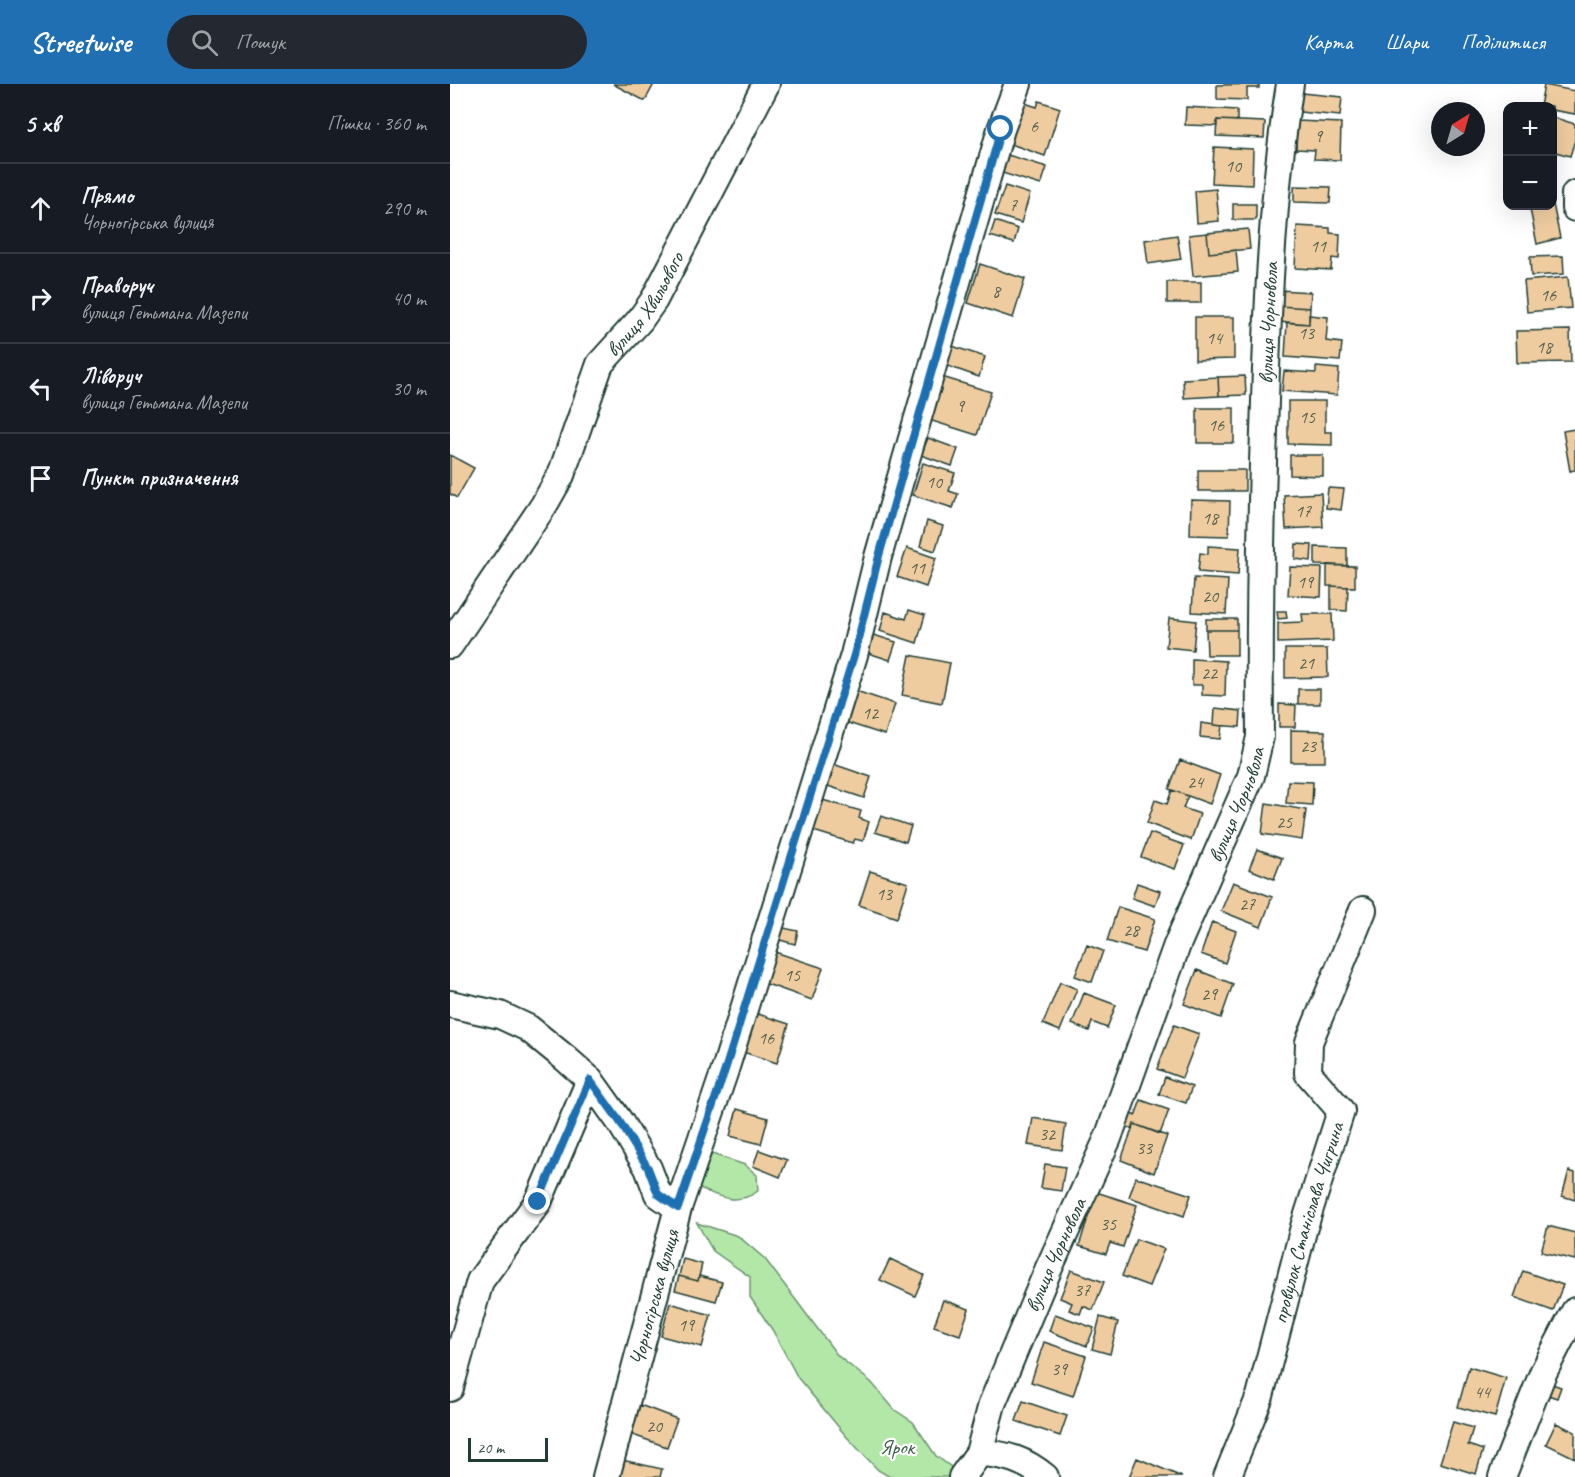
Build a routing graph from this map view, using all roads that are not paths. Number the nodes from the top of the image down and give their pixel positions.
1 (766, 84) edge
2 (1018, 84) edge
3 (1290, 84) edge
4 (1575, 194) edge
5 (1575, 208) edge
6 (450, 645) edge
7 (1363, 910) dead end
8 (450, 1004) edge
9 (590, 1080) junction
10 (678, 1208) junction
11 (1575, 1311) edge
12 (450, 1388) edge
13 (979, 1453) junction
14 (606, 1477) edge
15 (962, 1477) edge
16 (1045, 1477) edge
17 (1227, 1477) edge
18 (1502, 1477) edge

1 - 6 street, вулиця Хвильового
2 - 10 street, Чорногірська вулиця
3 - 13 street, вулиця Чорновола
4 - 5 street
7 - 17 street, провулок Станіслава Чигрина
8 - 9 street
9 - 10 street
9 - 12 street
10 - 14 street, Чорногірська вулиця
11 - 18 street
13 - 15 street, вулиця Чорновола
13 - 16 street

